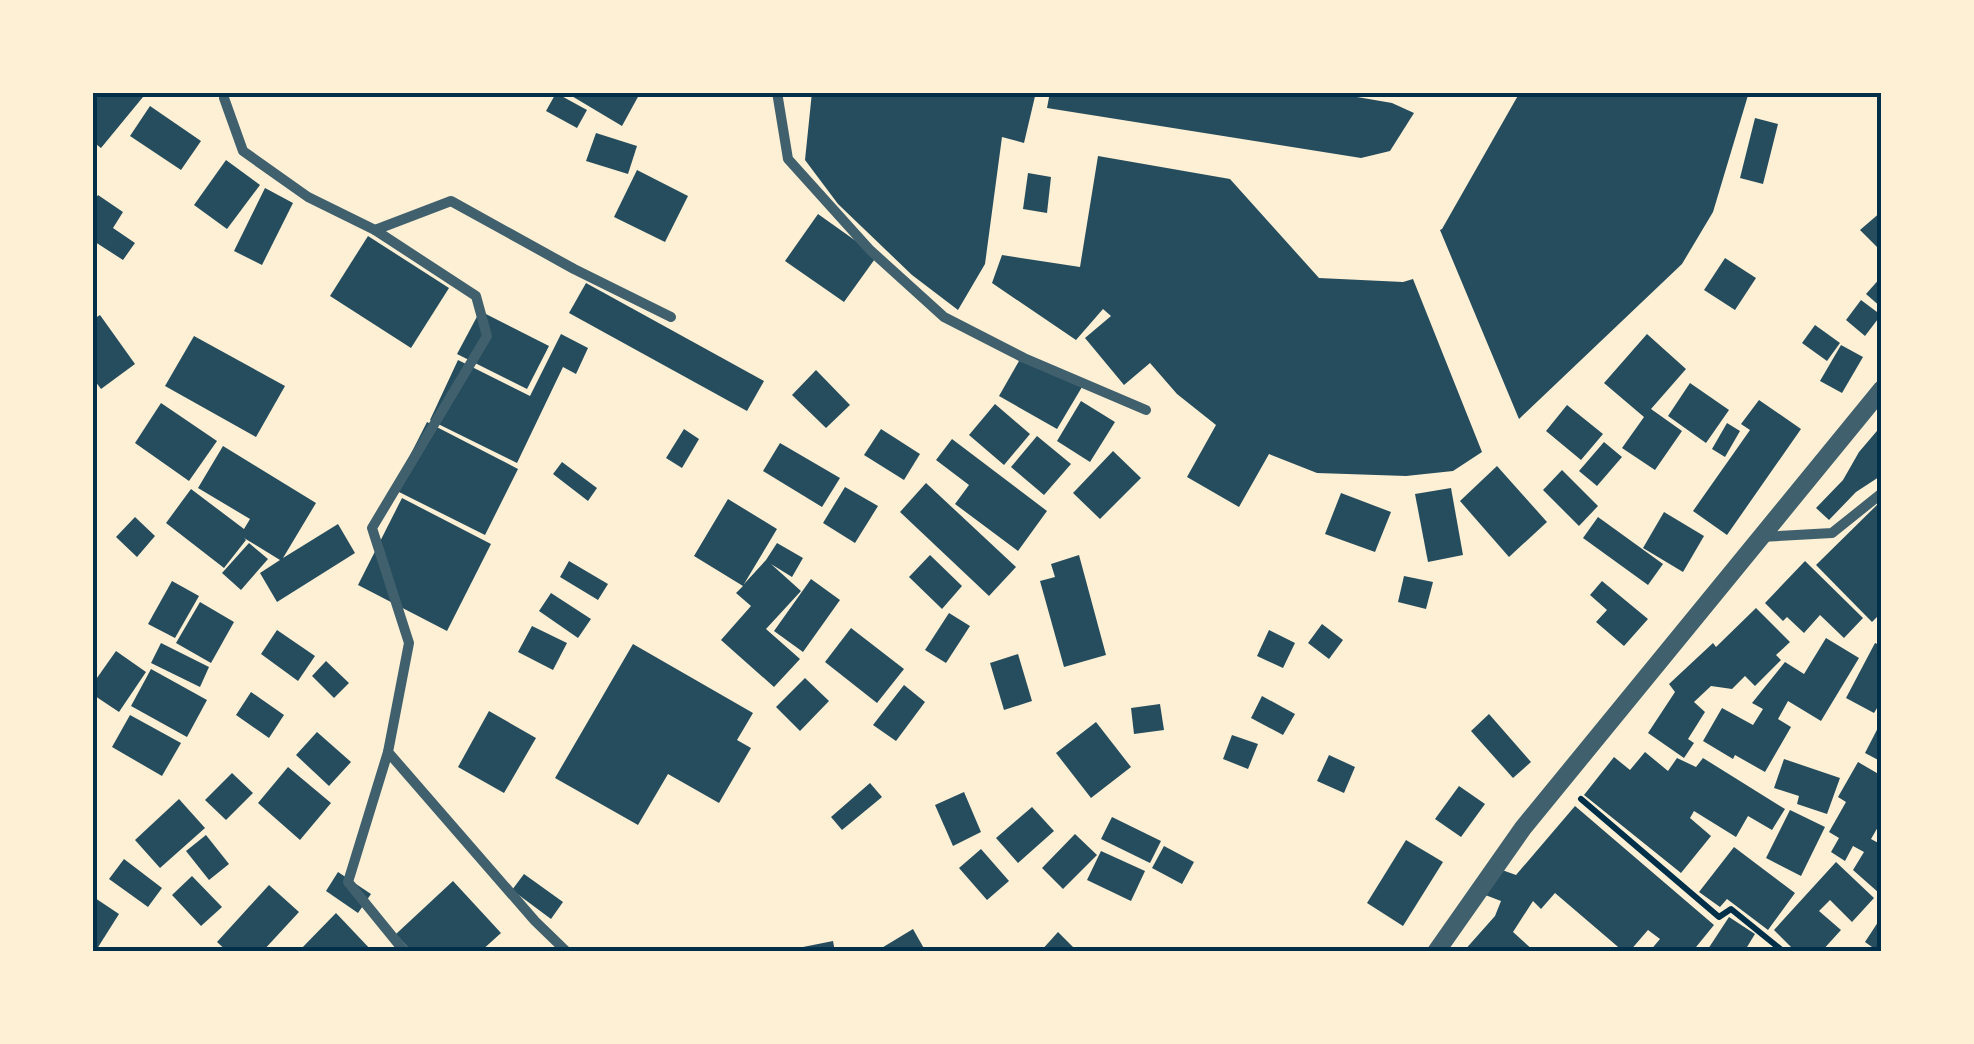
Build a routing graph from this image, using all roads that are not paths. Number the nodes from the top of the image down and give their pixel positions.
1 (225, 92) edge
2 (777, 92) edge
3 (375, 230) junction
4 (671, 317) dead end
5 (1882, 389) edge
6 (1146, 410) dead end
7 (1882, 494) edge
8 (1761, 537) junction
9 (388, 752) junction
10 (406, 952) edge
11 (568, 952) edge
12 (1436, 952) edge

1 - 3 street
2 - 6 street
3 - 4 street
3 - 9 street
5 - 8 street
7 - 8 street
8 - 12 street
9 - 10 street
9 - 11 street

